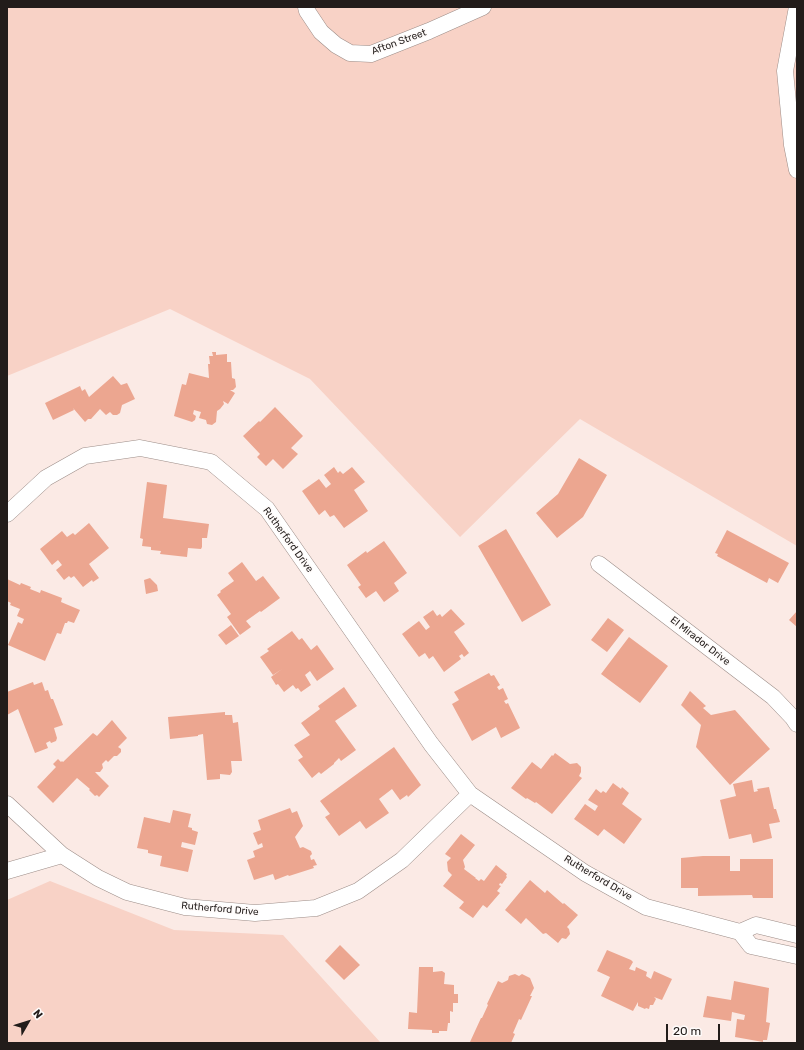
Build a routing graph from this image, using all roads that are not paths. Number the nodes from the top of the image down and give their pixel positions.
1 (306, 7) edge
2 (483, 7) edge
3 (797, 7) edge
4 (797, 170) edge
5 (7, 514) edge
6 (599, 564) dead end
7 (797, 724) edge
8 (470, 794) junction
9 (7, 804) edge
10 (62, 855) junction
11 (7, 871) edge
12 (740, 932) junction
13 (797, 935) edge
14 (797, 956) edge

1 - 2 street, Afton Street
3 - 4 street
5 - 8 street, Rutherford Drive
6 - 7 street, El Mirador Drive
8 - 10 street, Rutherford Drive
8 - 12 street, Rutherford Drive
9 - 10 street, Rutherford Drive
10 - 11 street
12 - 13 street
12 - 14 street

